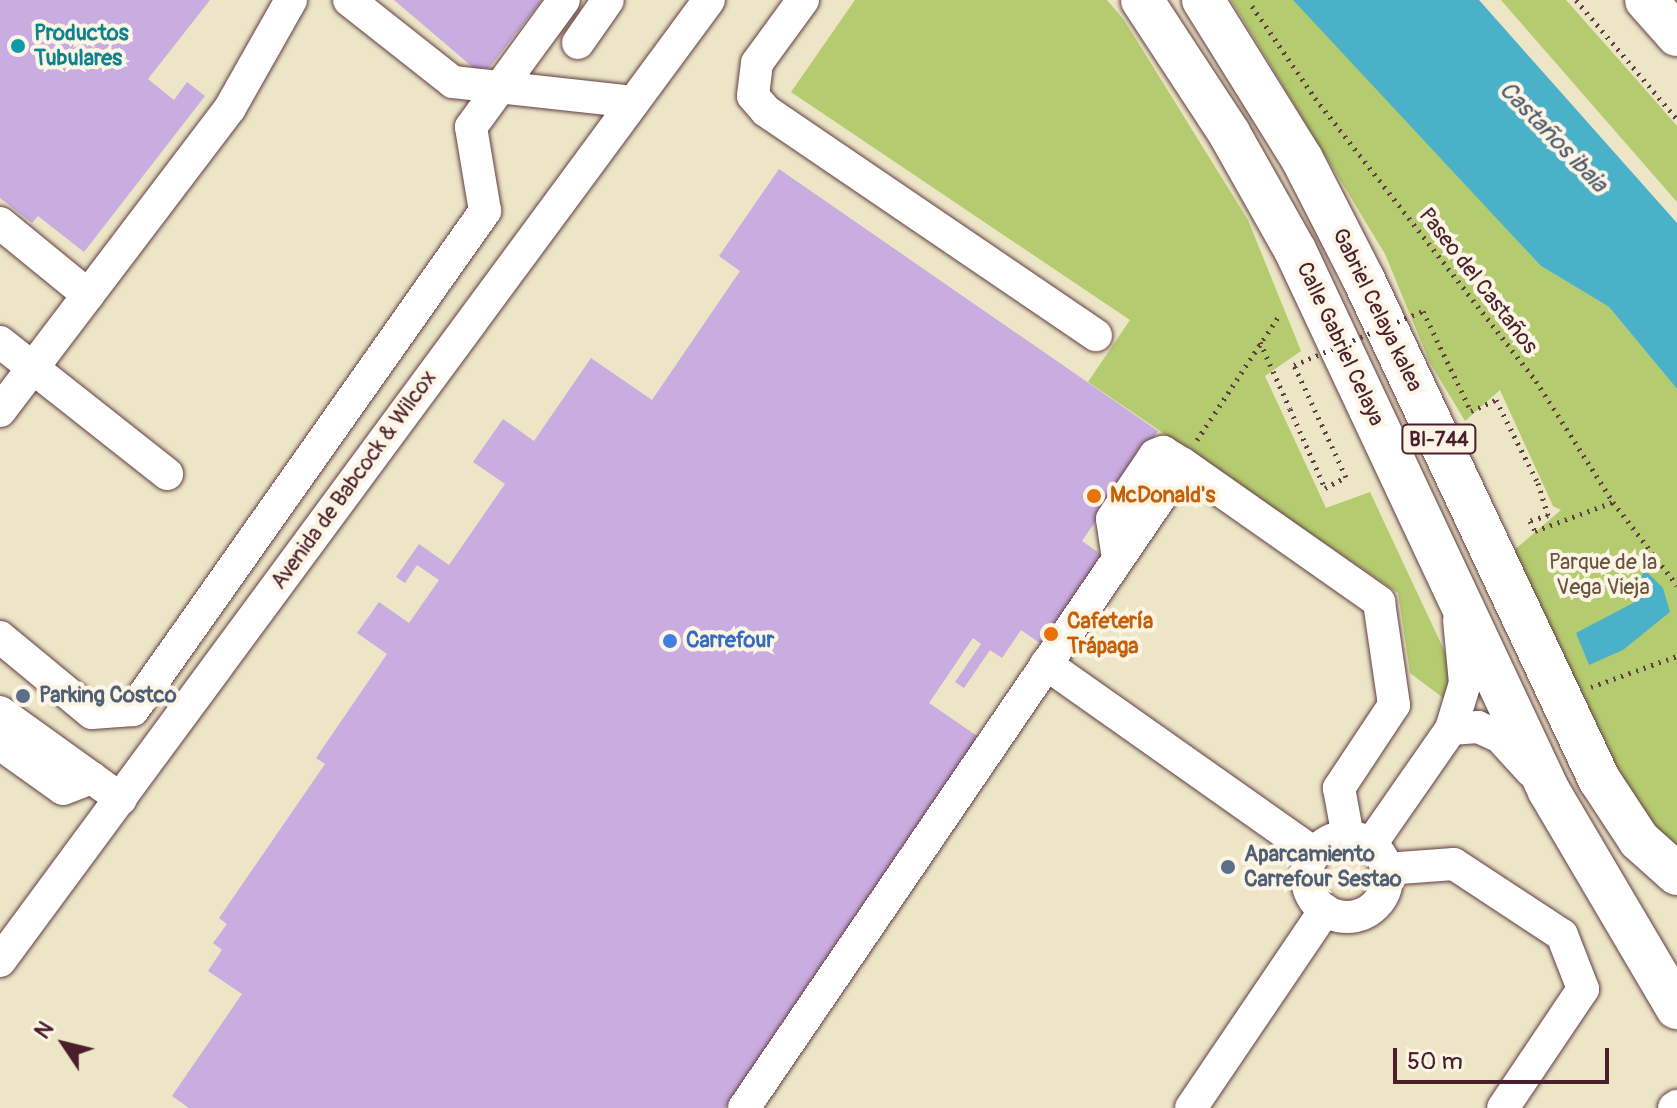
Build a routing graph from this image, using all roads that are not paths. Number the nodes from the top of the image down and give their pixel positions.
1 (291, 0) edge
2 (349, 0) edge
3 (564, 0) edge
4 (608, 0) edge
5 (709, 0) edge
6 (803, 0) edge
7 (1142, 0) edge
8 (1203, 0) edge
9 (1646, 0) edge
10 (1677, 35) edge
11 (578, 43) dead end
12 (497, 88) junction
13 (633, 102) junction
14 (0, 223) edge
15 (88, 295) junction
16 (1096, 335) dead end
17 (0, 342) edge
18 (32, 368) junction
19 (0, 411) edge
20 (167, 474) dead end
21 (1451, 581) junction
22 (0, 637) edge
23 (1046, 664) junction
24 (0, 712) edge
25 (1451, 729) junction
26 (0, 744) edge
27 (92, 778) junction
28 (1549, 791) junction
29 (121, 799) junction
30 (1369, 850) junction
31 (1315, 854) junction
32 (1677, 874) edge
33 (1325, 910) junction
34 (0, 961) edge
35 (1677, 1008) edge
36 (744, 1108) edge
37 (1191, 1108) edge
38 (1503, 1108) edge

1 - 15 street
2 - 12 street
3 - 12 street
4 - 11 street
5 - 13 street, Avenida de Babcock & Wilcox
6 - 16 street
7 - 21 main road, Calle Gabriel Celaya / BI-744
8 - 32 main road, Gabriel Celaya kalea / BI-744
9 - 10 main road
12 - 13 street
12 - 22 street
13 - 29 street, Avenida de Babcock & Wilcox
14 - 15 street
15 - 18 street
17 - 18 street
18 - 19 street
18 - 20 street
21 - 25 street
21 - 28 main road, Calle Gabriel Celaya / BI-744
23 - 30 street
23 - 31 street
23 - 36 street
24 - 27 street
25 - 28 street
25 - 30 street
26 - 27 street
27 - 29 street
28 - 35 main road, BI-744
29 - 34 street, Avenida de Babcock & Wilcox
30 - 31 street
30 - 33 street
30 - 38 street
31 - 33 street
33 - 37 street

